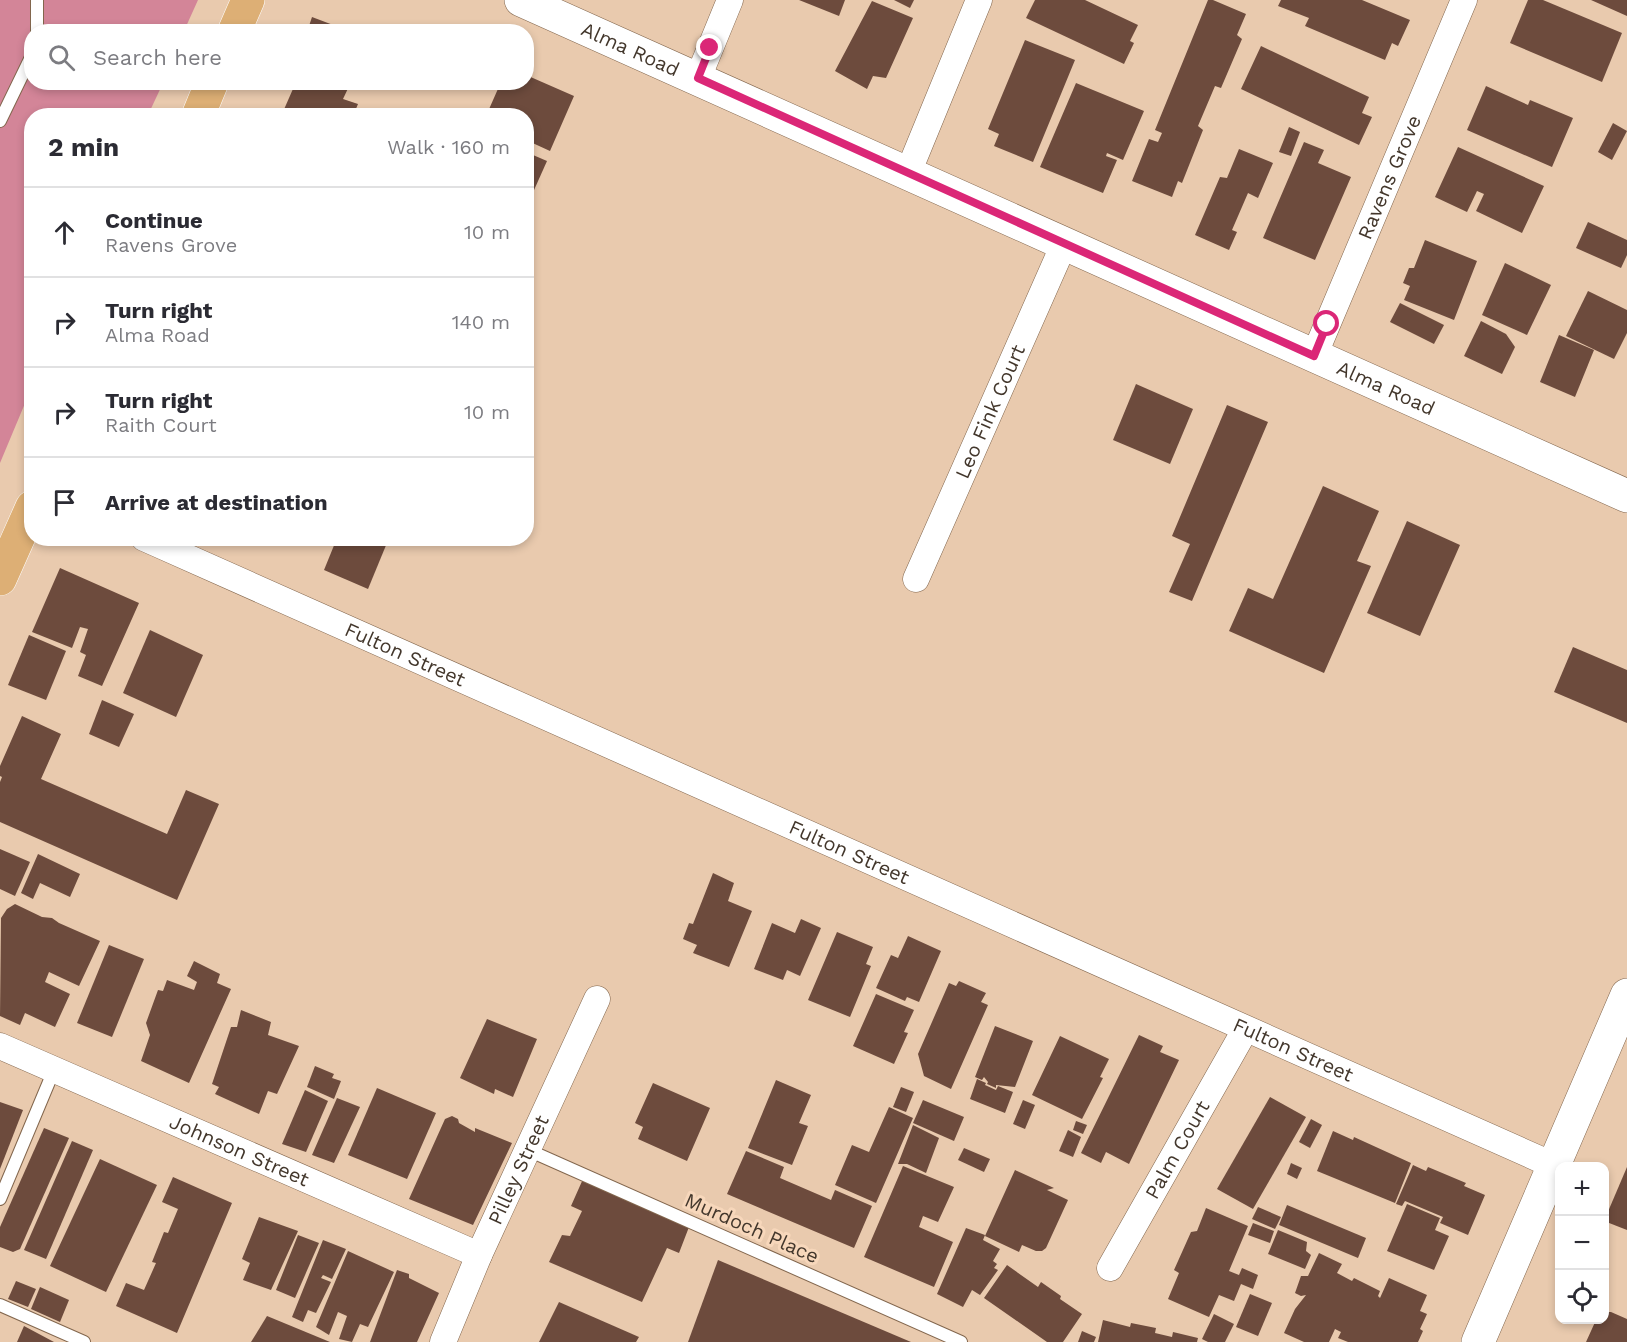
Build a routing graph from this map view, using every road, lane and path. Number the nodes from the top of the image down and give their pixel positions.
1 (37, 0) edge
2 (248, 0) edge
3 (521, 0) edge
4 (730, 0) edge
5 (979, 0) edge
6 (1464, 0) edge
7 (37, 24) edge
8 (238, 24) edge
9 (24, 72) edge
10 (698, 78) junction
11 (209, 90) edge
12 (202, 108) edge
13 (0, 121) edge
14 (908, 173) junction
15 (1064, 244) junction
16 (1314, 356) junction
17 (1627, 496) edge
18 (24, 525) edge
19 (162, 546) edge
20 (0, 579) edge
21 (916, 579) dead end
22 (1627, 995) edge
23 (597, 999) dead end
24 (1245, 1030) junction
25 (0, 1046) edge
26 (54, 1070) junction
27 (528, 1150) junction
28 (1557, 1162) edge
29 (1555, 1166) joint
30 (0, 1199) edge
31 (479, 1255) junction
32 (1110, 1268) dead end
33 (0, 1305) edge
34 (84, 1342) edge
35 (443, 1342) edge
36 (961, 1342) edge
37 (1479, 1342) edge

1 - 7 lane
2 - 8 main road
3 - 10 street, Alma Road
4 - 10 street
5 - 14 street
6 - 16 street, Ravens Grove
9 - 13 lane
10 - 14 street, Alma Road
11 - 12 main road
14 - 15 street, Alma Road
15 - 16 street, Alma Road
15 - 21 street, Leo Fink Court
16 - 17 street, Alma Road
18 - 20 main road
19 - 24 street, Fulton Street
22 - 28 street
23 - 27 street, Pilley Street
24 - 29 street, Fulton Street
24 - 32 street, Palm Court
25 - 26 street, Johnson Street
26 - 30 lane
26 - 31 street, Johnson Street
27 - 31 street, Pilley Street
27 - 36 lane, Murdoch Place
29 - 37 street
31 - 35 street, Pilley Street
33 - 34 lane

